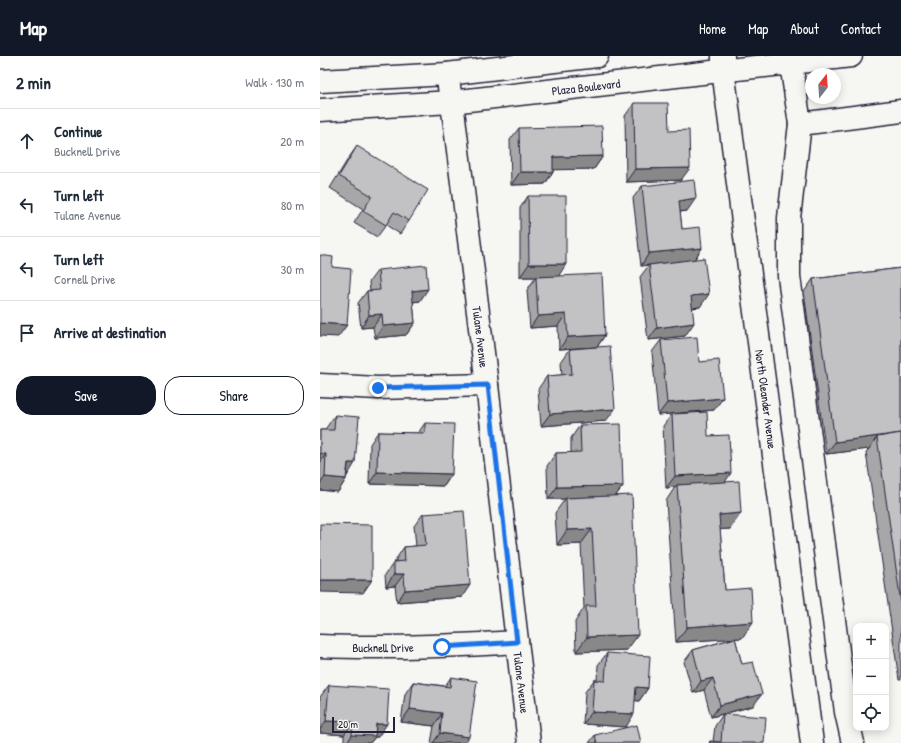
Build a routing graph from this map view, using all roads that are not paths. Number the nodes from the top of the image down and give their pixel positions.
1 (597, 56) edge
2 (851, 56) edge
3 (723, 63) edge
4 (791, 63) junction
5 (447, 74) junction
6 (320, 81) edge
7 (451, 102) junction
8 (320, 110) edge
9 (901, 112) edge
10 (800, 124) junction
11 (320, 385) edge
12 (488, 385) junction
13 (517, 642) junction
14 (320, 646) edge
15 (529, 743) edge
16 (812, 743) edge
17 (852, 743) edge

1 - 5 street
2 - 4 street, Plaza Boulevard
3 - 4 street, Plaza Boulevard
3 - 7 street, Plaza Boulevard
3 - 16 street, North Oleander Avenue
4 - 10 street
5 - 6 street
5 - 7 street, Tulane Avenue
7 - 8 street, Plaza Boulevard
7 - 12 street, Tulane Avenue
9 - 10 street
10 - 17 street
11 - 12 street
12 - 13 street, Tulane Avenue
13 - 14 street, Bucknell Drive
13 - 15 street, Tulane Avenue

